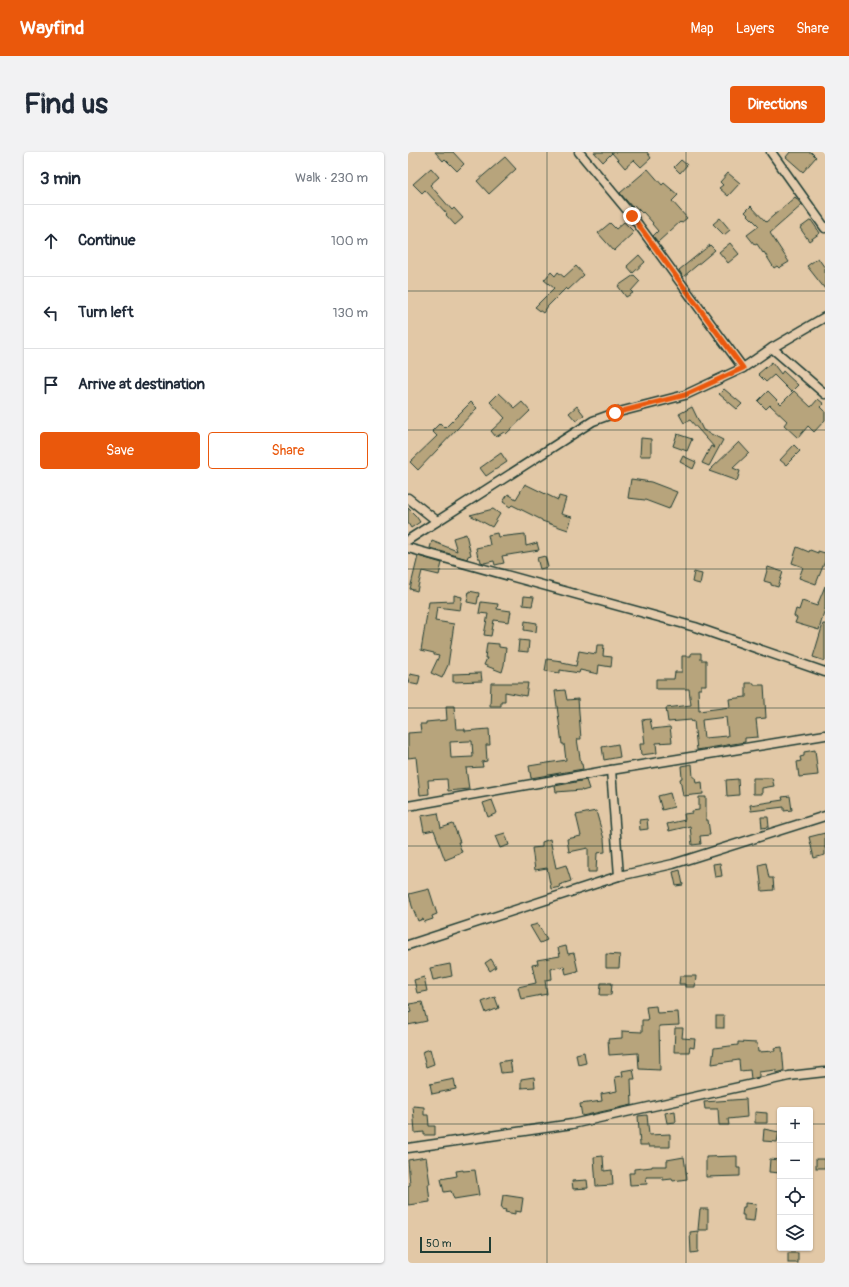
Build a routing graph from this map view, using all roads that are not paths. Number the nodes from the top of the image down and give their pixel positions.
1 (579, 152) edge
2 (771, 152) edge
3 (825, 228) edge
4 (825, 317) edge
5 (772, 348) junction
6 (743, 368) junction
7 (825, 394) edge
8 (408, 498) edge
9 (438, 521) junction
10 (408, 540) edge
11 (408, 548) edge
12 (825, 672) edge
13 (825, 736) edge
14 (611, 770) junction
15 (408, 806) edge
16 (825, 816) edge
17 (619, 876) junction
18 (408, 945) edge
19 (825, 1072) edge
20 (408, 1148) edge

1 - 6 street
2 - 3 street
4 - 5 street
5 - 6 street
5 - 7 street
6 - 9 street
8 - 9 street
9 - 10 street
11 - 12 street
13 - 14 street
14 - 15 street
14 - 17 street
16 - 17 street
17 - 18 street
19 - 20 street

